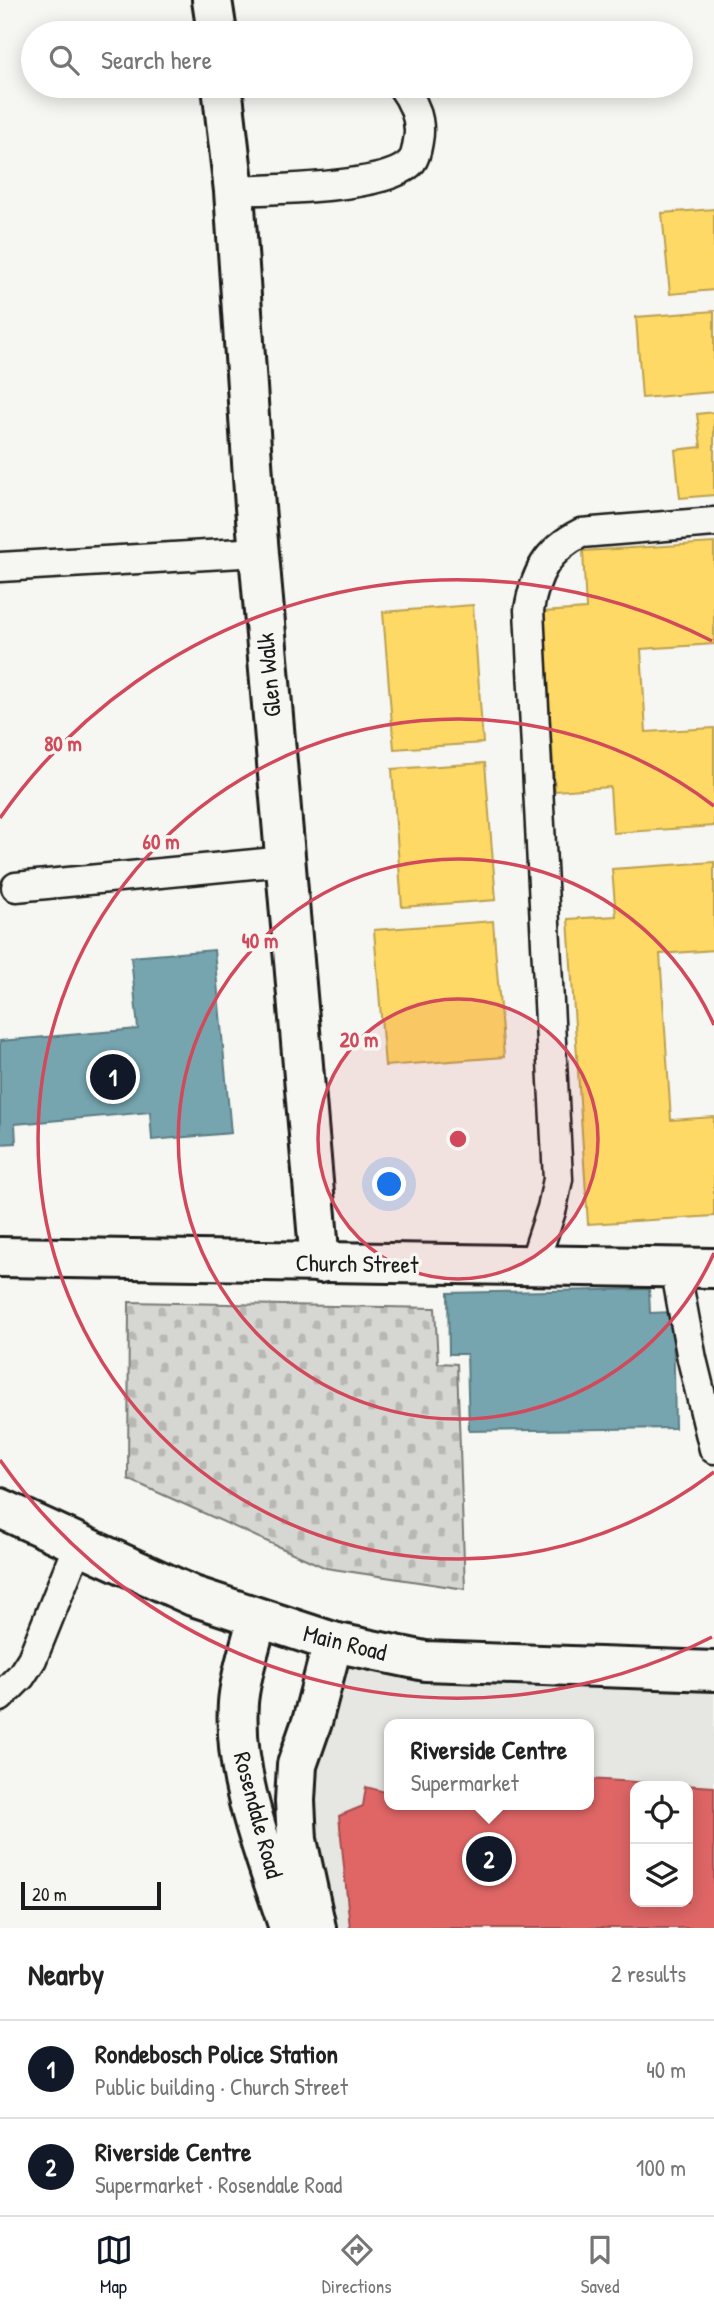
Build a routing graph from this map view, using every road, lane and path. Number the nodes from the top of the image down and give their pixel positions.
1 (212, 0) edge
2 (215, 21) edge
3 (223, 98) edge
4 (411, 98) edge
5 (234, 191) junction
6 (714, 522) edge
7 (259, 552) junction
8 (0, 567) edge
9 (285, 861) junction
10 (16, 887) dead end
11 (0, 1257) edge
12 (320, 1264) junction
13 (533, 1266) junction
14 (675, 1267) junction
15 (714, 1268) edge
16 (714, 1448) edge
17 (0, 1508) edge
18 (78, 1545) junction
19 (257, 1619) junction
20 (333, 1642) junction
21 (714, 1671) edge
22 (0, 1697) edge
23 (289, 1928) edge
24 (316, 1928) edge

1 - 2 street
3 - 5 street, Glen Walk
4 - 5 lane
5 - 7 street, Glen Walk
6 - 13 lane
7 - 8 lane
7 - 9 street, Glen Walk
9 - 10 lane
9 - 12 street, Glen Walk
11 - 12 street, Church Street
12 - 13 street, Church Street
13 - 14 street, Church Street
14 - 15 street, Church Street
14 - 16 lane
17 - 18 street, Main Road
18 - 19 street, Main Road
18 - 22 lane
19 - 20 street, Main Road
19 - 23 street, Rosendale Road
20 - 21 street, Main Road
20 - 24 street, Rosendale Road

